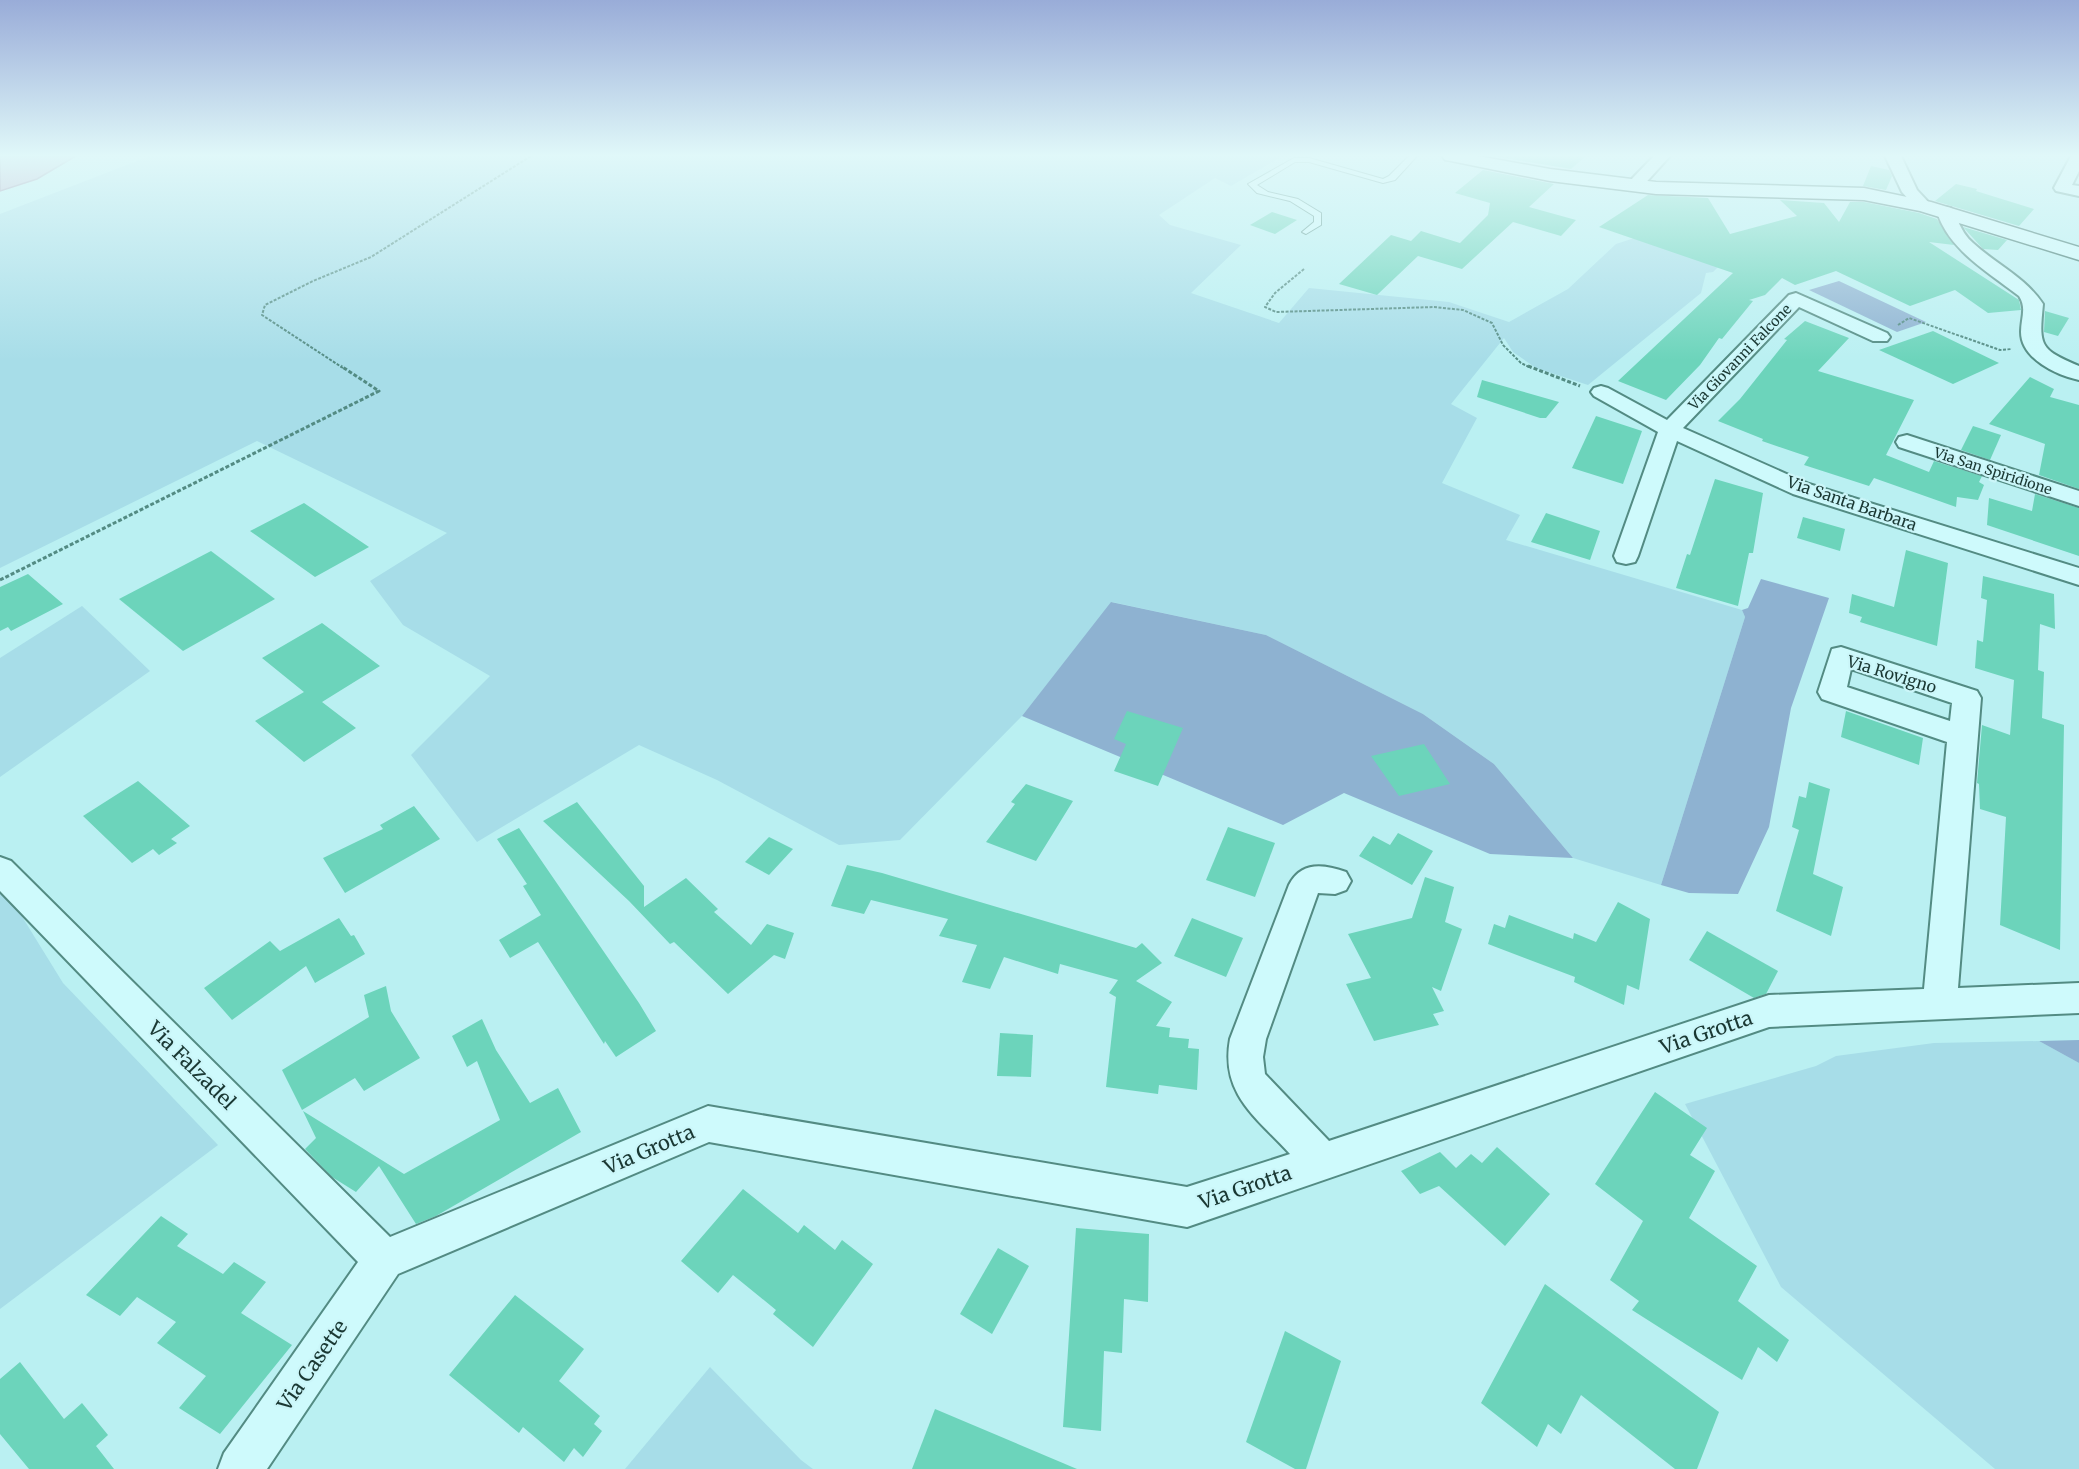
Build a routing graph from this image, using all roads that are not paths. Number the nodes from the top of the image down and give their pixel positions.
1 (1316, 225) edge
2 (1949, 225) edge
3 (1985, 225) edge
4 (1306, 232) dead end
5 (2079, 254) edge
6 (1880, 337) road end
7 (2079, 374) edge
8 (1601, 392) road end
9 (1670, 429) junction
10 (1907, 442) dead end
11 (2079, 499) edge
12 (1626, 556) dead end
13 (2079, 577) edge
14 (1962, 736) dead end
15 (0, 870) edge
16 (1335, 880) dead end
17 (2079, 998) edge
18 (1940, 1004) junction
19 (1322, 1161) junction
20 (384, 1260) junction
21 (240, 1469) edge

1 - 4 lane
2 - 7 street
3 - 5 main road
6 - 9 street, Via Giovanni Falcone
8 - 9 street, Via Santa Barbara
9 - 12 street
9 - 13 street, Via Santa Barbara
10 - 11 street, Via San Spiridione
14 - 18 street
15 - 20 street, Via Falzadel
16 - 19 street
17 - 18 street, Via Grotta
18 - 19 street, Via Grotta
19 - 20 street, Via Grotta
20 - 21 street, Via Casette

